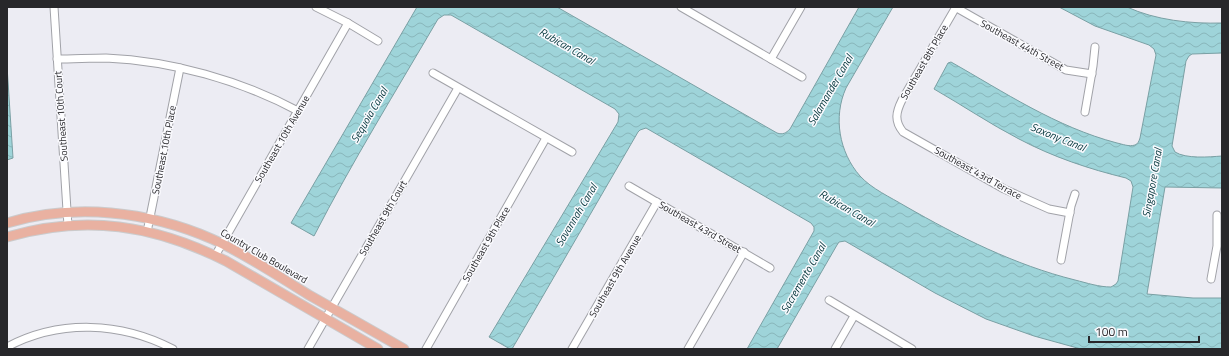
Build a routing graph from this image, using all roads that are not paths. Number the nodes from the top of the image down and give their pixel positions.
1 (54, 7) edge
2 (316, 7) edge
3 (681, 7) edge
4 (801, 7) edge
5 (956, 7) edge
6 (348, 23) junction
7 (378, 41) dead end
8 (1095, 47) dead end
9 (57, 59) junction
10 (771, 59) junction
11 (180, 68) junction
12 (433, 73) dead end
13 (1092, 74) junction
14 (802, 77) dead end
15 (458, 88) junction
16 (298, 111) junction
17 (1085, 112) dead end
18 (896, 118) joint
19 (546, 138) junction
20 (572, 152) dead end
21 (629, 186) dead end
22 (1075, 194) dead end
23 (657, 202) junction
24 (67, 213) junction
25 (1070, 213) junction
26 (1217, 215) dead end
27 (150, 219) junction
28 (7, 223) edge
29 (68, 226) junction
30 (148, 232) junction
31 (7, 237) edge
32 (1220, 239) edge
33 (222, 244) junction
34 (744, 252) junction
35 (215, 256) junction
36 (1061, 260) dead end
37 (770, 268) dead end
38 (1211, 279) dead end
39 (829, 300) dead end
40 (332, 308) junction
41 (854, 316) junction
42 (326, 319) junction
43 (7, 347) edge
44 (173, 349) edge
45 (308, 349) edge
46 (378, 349) edge
47 (404, 349) edge
48 (426, 349) edge
49 (572, 349) edge
50 (688, 349) edge
51 (835, 349) edge
52 (912, 349) edge

1 - 9 street, Southeast 10th Court
2 - 6 street
3 - 10 street
4 - 10 street
5 - 13 street, Southeast 44th Street
5 - 18 street, Southeast 8th Place
6 - 7 street
6 - 16 street, Southeast 10th Avenue
8 - 13 street
9 - 11 street
9 - 24 street, Southeast 10th Court
10 - 14 street
11 - 16 street
11 - 27 street, Southeast 10th Place
12 - 15 street
13 - 17 street
15 - 19 street
15 - 40 street, Southeast 9th Court
16 - 33 street, Southeast 10th Avenue
18 - 25 street, Southeast 43rd Terrace
19 - 20 street
19 - 48 street, Southeast 9th Place
21 - 23 street, Southeast 43rd Street
22 - 25 street
23 - 34 street, Southeast 43rd Street
23 - 49 street, Southeast 9th Avenue
24 - 27 main road, Country Club Boulevard
24 - 28 main road, Country Club Boulevard
24 - 29 street, Southeast 10th Court
25 - 36 street
26 - 32 street
27 - 30 street, Southeast 10th Place
27 - 33 main road, Country Club Boulevard
29 - 30 main road
29 - 31 main road
30 - 35 main road
32 - 38 street
33 - 35 street, Southeast 10th Avenue
33 - 40 main road, Country Club Boulevard
34 - 37 street, Southeast 43rd Street
34 - 50 street
35 - 42 main road
39 - 41 street
40 - 42 street, Southeast 9th Court
40 - 47 main road, Country Club Boulevard
41 - 51 street
41 - 52 street
42 - 45 street, Southeast 9th Court
42 - 46 main road
43 - 44 street

